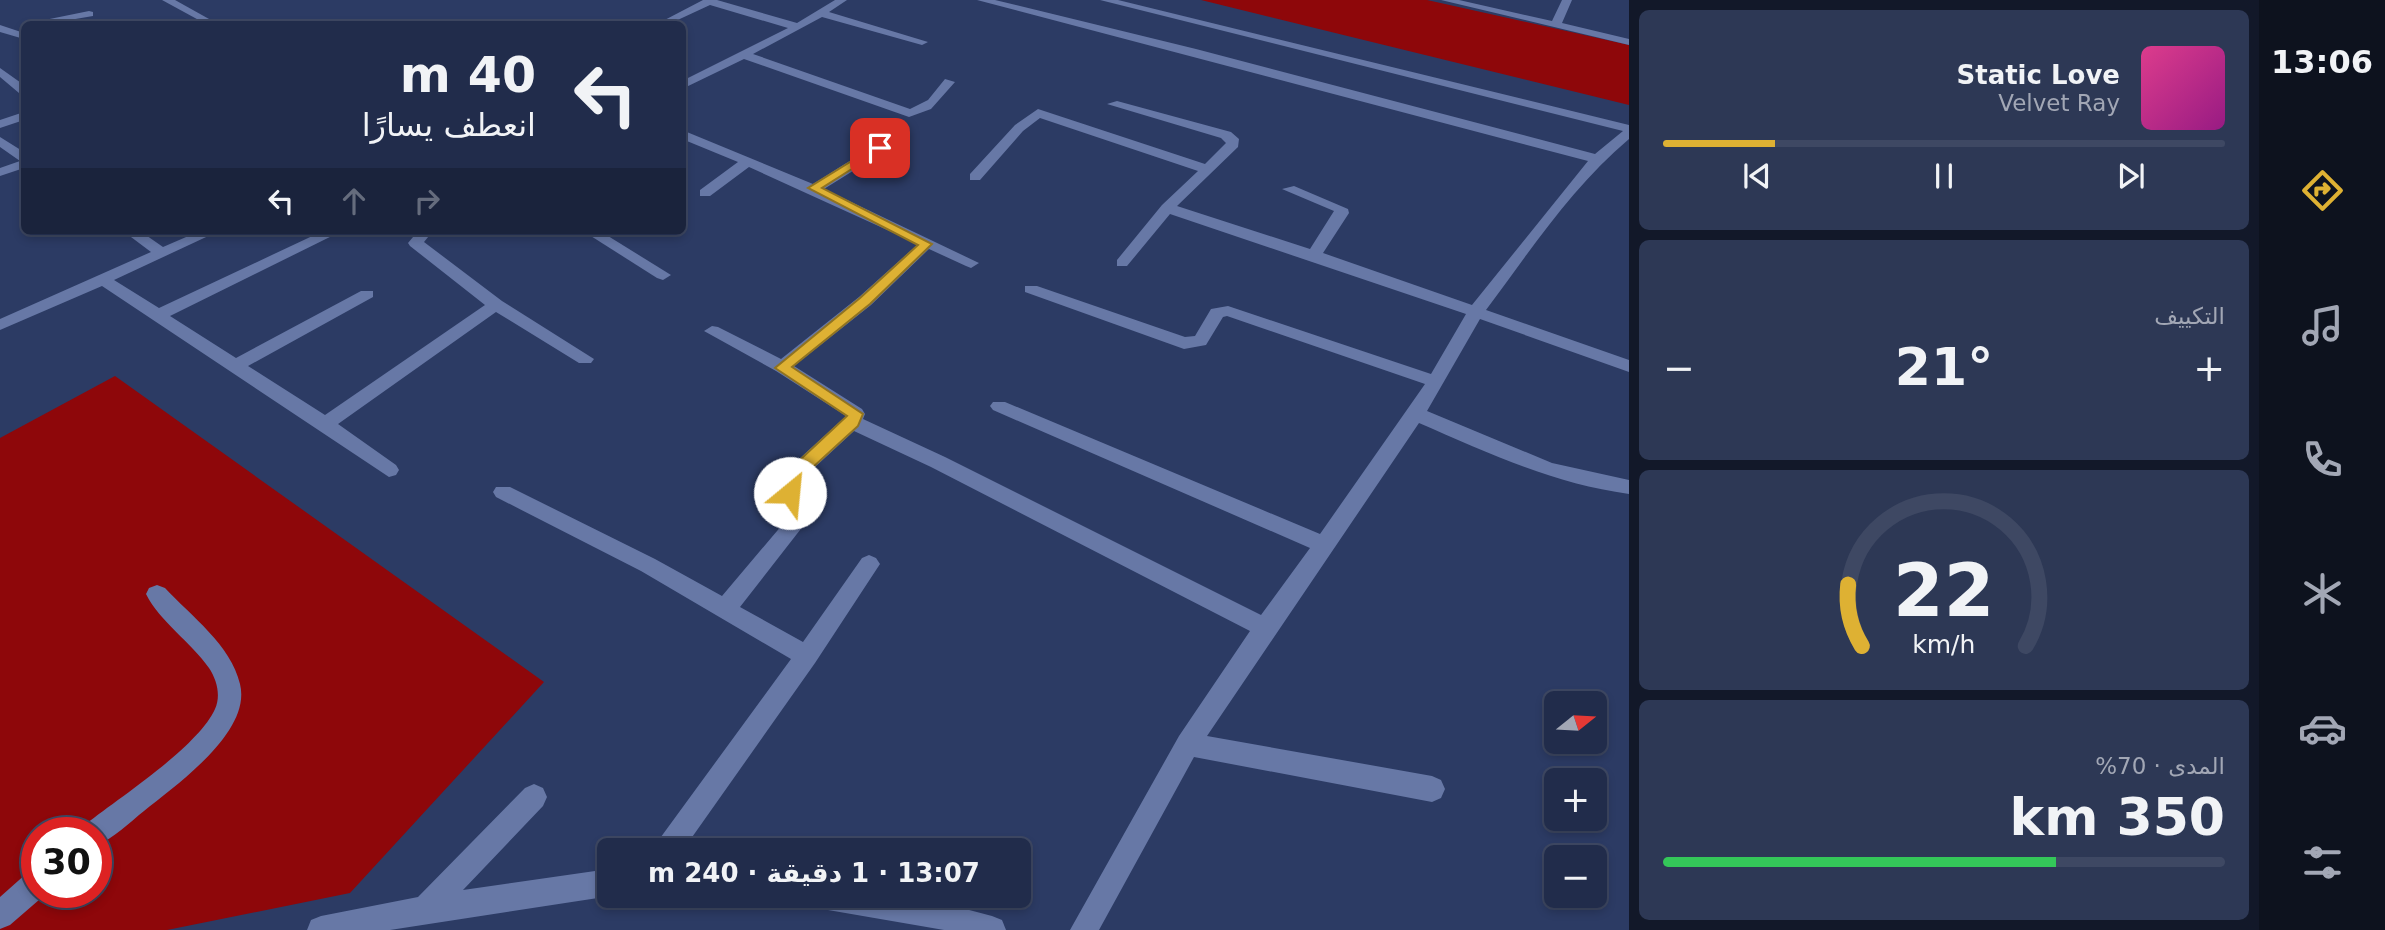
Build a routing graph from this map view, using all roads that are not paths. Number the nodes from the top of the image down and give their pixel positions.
1 (167, 0) edge
2 (842, 0) edge
3 (982, 0) edge
4 (1046, 0) edge
5 (1105, 0) edge
6 (1446, 0) edge
7 (1567, 0) edge
8 (710, 1) edge
9 (1487, 4) edge
10 (1033, 11) junction
11 (89, 14) dead end
12 (823, 14) junction
13 (48, 21) edge
14 (207, 21) edge
15 (668, 21) edge
16 (1556, 25) junction
17 (798, 27) junction
18 (1, 29) edge
19 (21, 32) edge
20 (21, 33) edge
21 (0, 42) edge
22 (922, 42) dead end
23 (1629, 42) edge
24 (744, 55) junction
25 (0, 71) edge
26 (686, 71) edge
27 (700, 77) junction
28 (949, 82) dead end
29 (686, 84) edge
30 (21, 88) edge
31 (1113, 104) dead end
32 (21, 117) edge
33 (0, 124) edge
34 (1629, 131) edge
35 (686, 136) edge
36 (0, 141) edge
37 (880, 148) dead end
38 (21, 156) edge
39 (1597, 159) junction
40 (746, 163) junction
41 (21, 164) edge
42 (1206, 169) junction
43 (0, 172) edge
44 (975, 177) dead end
45 (814, 188) junction
46 (1289, 189) dead end
47 (705, 193) dead end
48 (1167, 208) junction
49 (136, 235) edge
50 (203, 235) edge
51 (327, 235) edge
52 (421, 235) edge
53 (597, 235) edge
54 (926, 244) junction
55 (162, 253) junction
56 (1314, 255) junction
57 (971, 263) dead end
58 (1122, 263) dead end
59 (663, 275) dead end
60 (102, 279) junction
61 (1031, 289) dead end
62 (367, 294) dead end
63 (496, 304) junction
64 (1476, 310) junction
65 (156, 316) junction
66 (4, 318) edge
67 (712, 331) dead end
68 (585, 359) dead end
69 (236, 366) junction
70 (1629, 366) edge
71 (782, 368) junction
72 (1434, 381) junction
73 (999, 406) dead end
74 (1416, 414) junction
75 (852, 422) junction
76 (325, 424) junction
77 (389, 470) dead end
78 (1629, 488) edge
79 (503, 492) dead end
80 (1325, 545) junction
81 (869, 564) dead end
82 (157, 594) dead end
83 (726, 608) junction
84 (1265, 628) junction
85 (807, 656) junction
86 (1188, 744) junction
87 (1432, 789) dead end
88 (534, 797) dead end
89 (112, 819) edge
90 (676, 838) edge
91 (597, 885) edge
92 (21, 897) edge
93 (908, 908) edge
94 (425, 909) junction
95 (0, 915) edge
96 (321, 930) edge
97 (992, 930) edge
98 (1084, 930) edge

1 - 14 street
2 - 12 street
3 - 10 street
4 - 10 street
5 - 34 street
6 - 9 street
7 - 16 street
8 - 15 street
8 - 17 street
9 - 16 street
10 - 39 street
11 - 13 street
12 - 17 street
12 - 22 street
16 - 23 street
17 - 24 street
18 - 19 street
20 - 21 street
24 - 27 street
24 - 28 street
25 - 30 street
26 - 27 street
27 - 29 street
31 - 42 street
32 - 33 street
34 - 39 street
35 - 40 street
36 - 38 street
37 - 45 street
39 - 64 street
40 - 45 street
40 - 47 street
41 - 43 street
42 - 44 street
42 - 48 street
45 - 54 street
46 - 56 street
48 - 56 street
48 - 58 street
49 - 55 street
50 - 55 street
51 - 65 street
52 - 63 street
53 - 59 street
54 - 57 street
54 - 71 street
55 - 60 street
56 - 64 street
60 - 65 street
60 - 66 street
61 - 72 street
62 - 69 street
63 - 68 street
63 - 76 street
64 - 70 street
64 - 72 street
65 - 69 street
67 - 71 street
69 - 76 street
71 - 75 street
72 - 74 street
73 - 80 street
74 - 78 street
74 - 80 street
75 - 83 street
75 - 84 street
76 - 77 street
79 - 83 street
80 - 84 street
81 - 85 street
82 - 89 street
83 - 85 street
84 - 86 street
85 - 90 street
86 - 87 street
86 - 98 street
88 - 94 street
91 - 94 street
92 - 95 street
93 - 97 street
94 - 96 street

